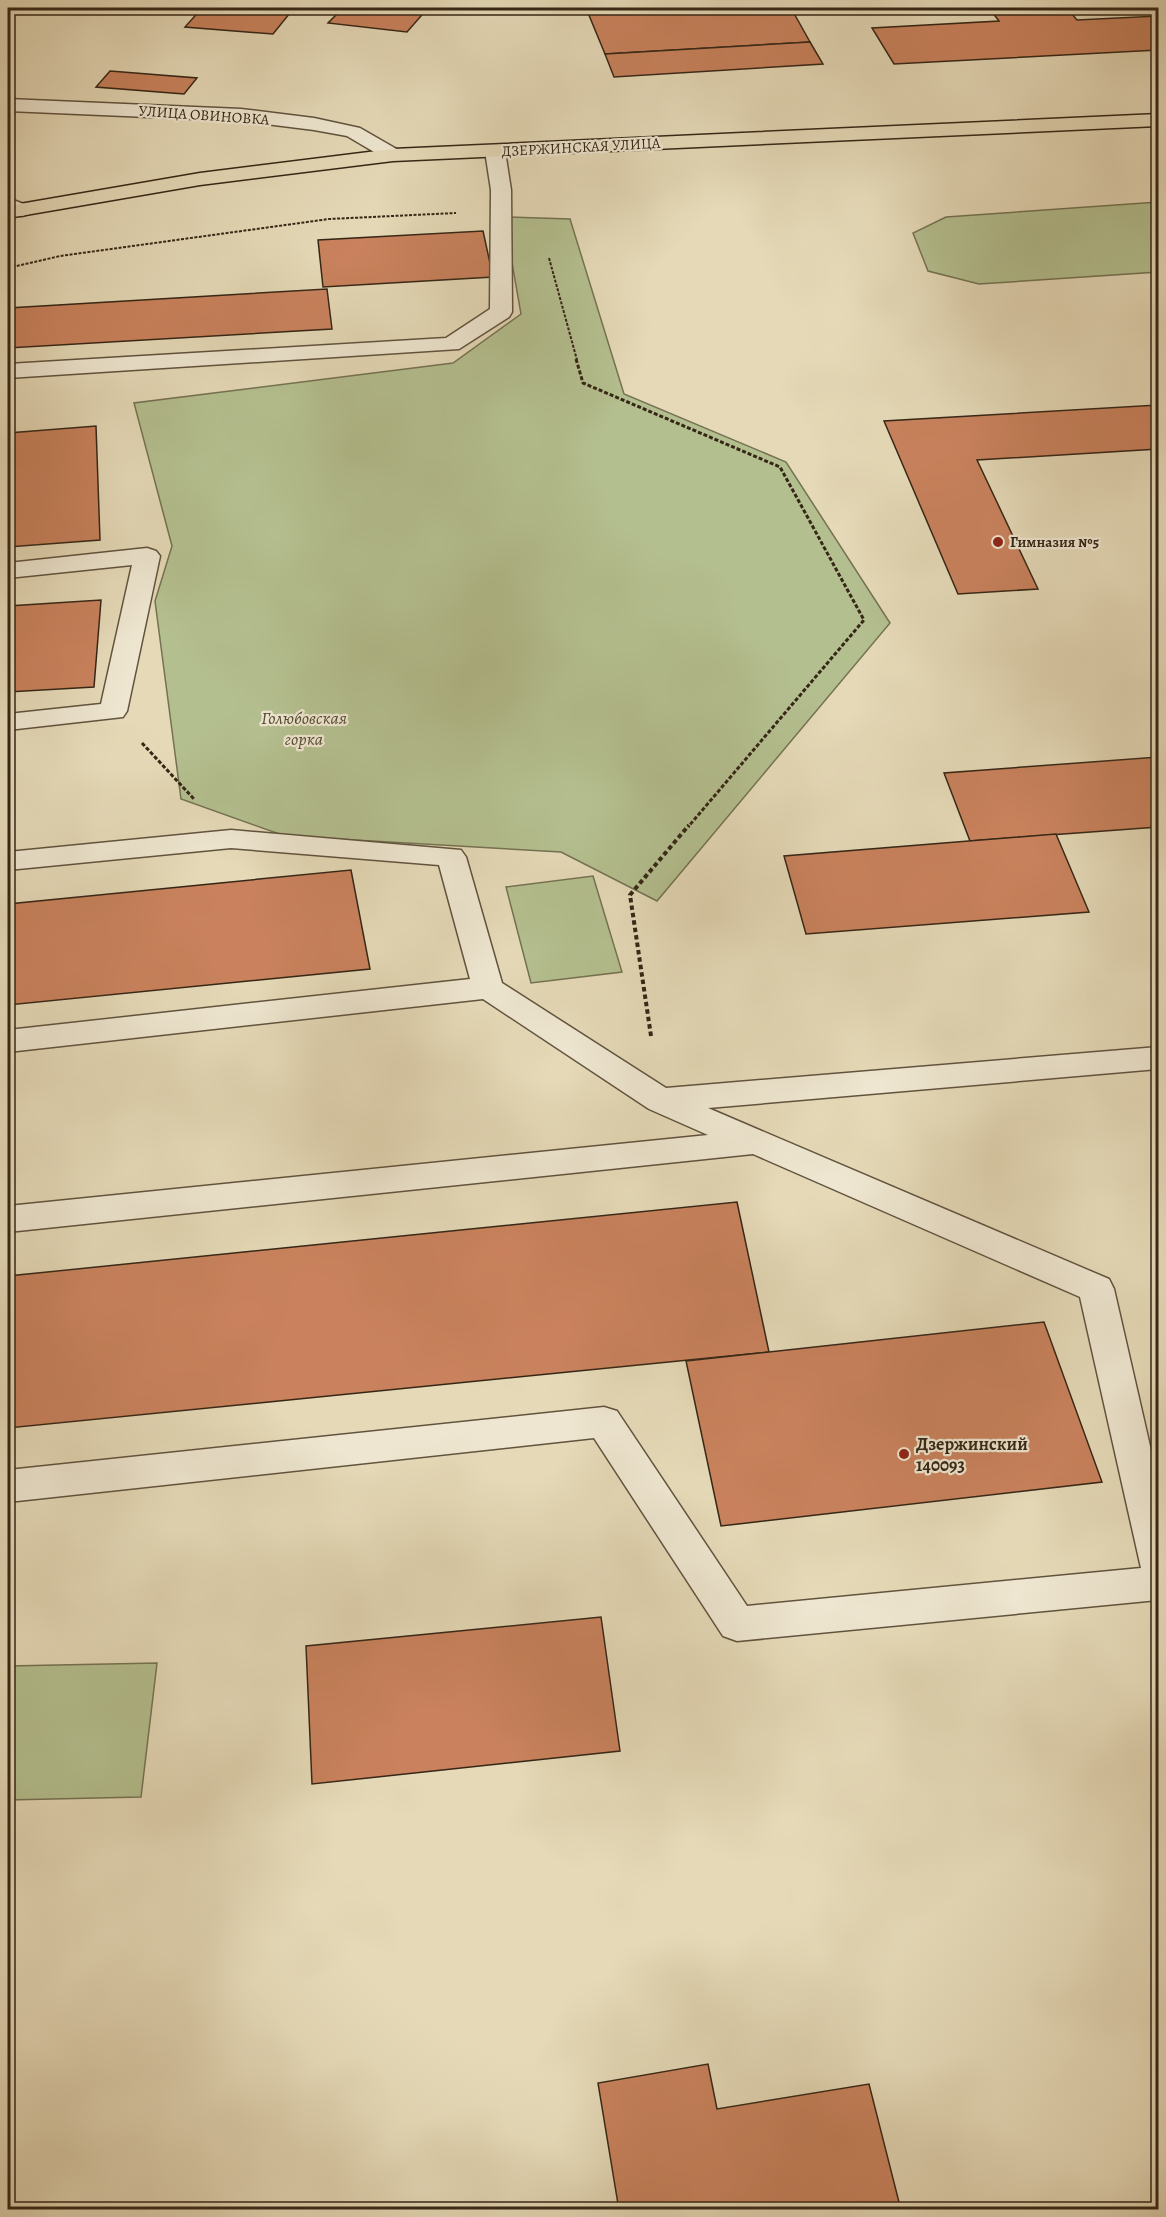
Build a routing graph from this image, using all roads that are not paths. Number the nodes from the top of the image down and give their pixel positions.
1 (8, 105) edge
2 (1158, 120) edge
3 (495, 151) junction
4 (393, 155) junction
5 (12, 209) edge
6 (8, 370) edge
7 (8, 570) edge
8 (8, 722) edge
9 (8, 861) edge
10 (488, 988) junction
11 (8, 1041) edge
12 (1158, 1058) edge
13 (661, 1101) junction
14 (757, 1142) junction
15 (8, 1219) edge
16 (8, 1486) edge
17 (1158, 1563) edge
18 (1158, 1583) edge

1 - 4 street, УЛИЦА ОВИНОВКА
2 - 3 main road, ДЗЕРЖИНСКАЯ УЛИЦА
3 - 4 main road, ДЗЕРЖИНСКАЯ УЛИЦА
3 - 6 street
4 - 5 main road, ДЗЕРЖИНСКАЯ УЛИЦА
7 - 8 street
9 - 10 street
10 - 11 street
10 - 13 street
12 - 13 street
13 - 14 street
14 - 15 street
14 - 17 street
16 - 18 street

